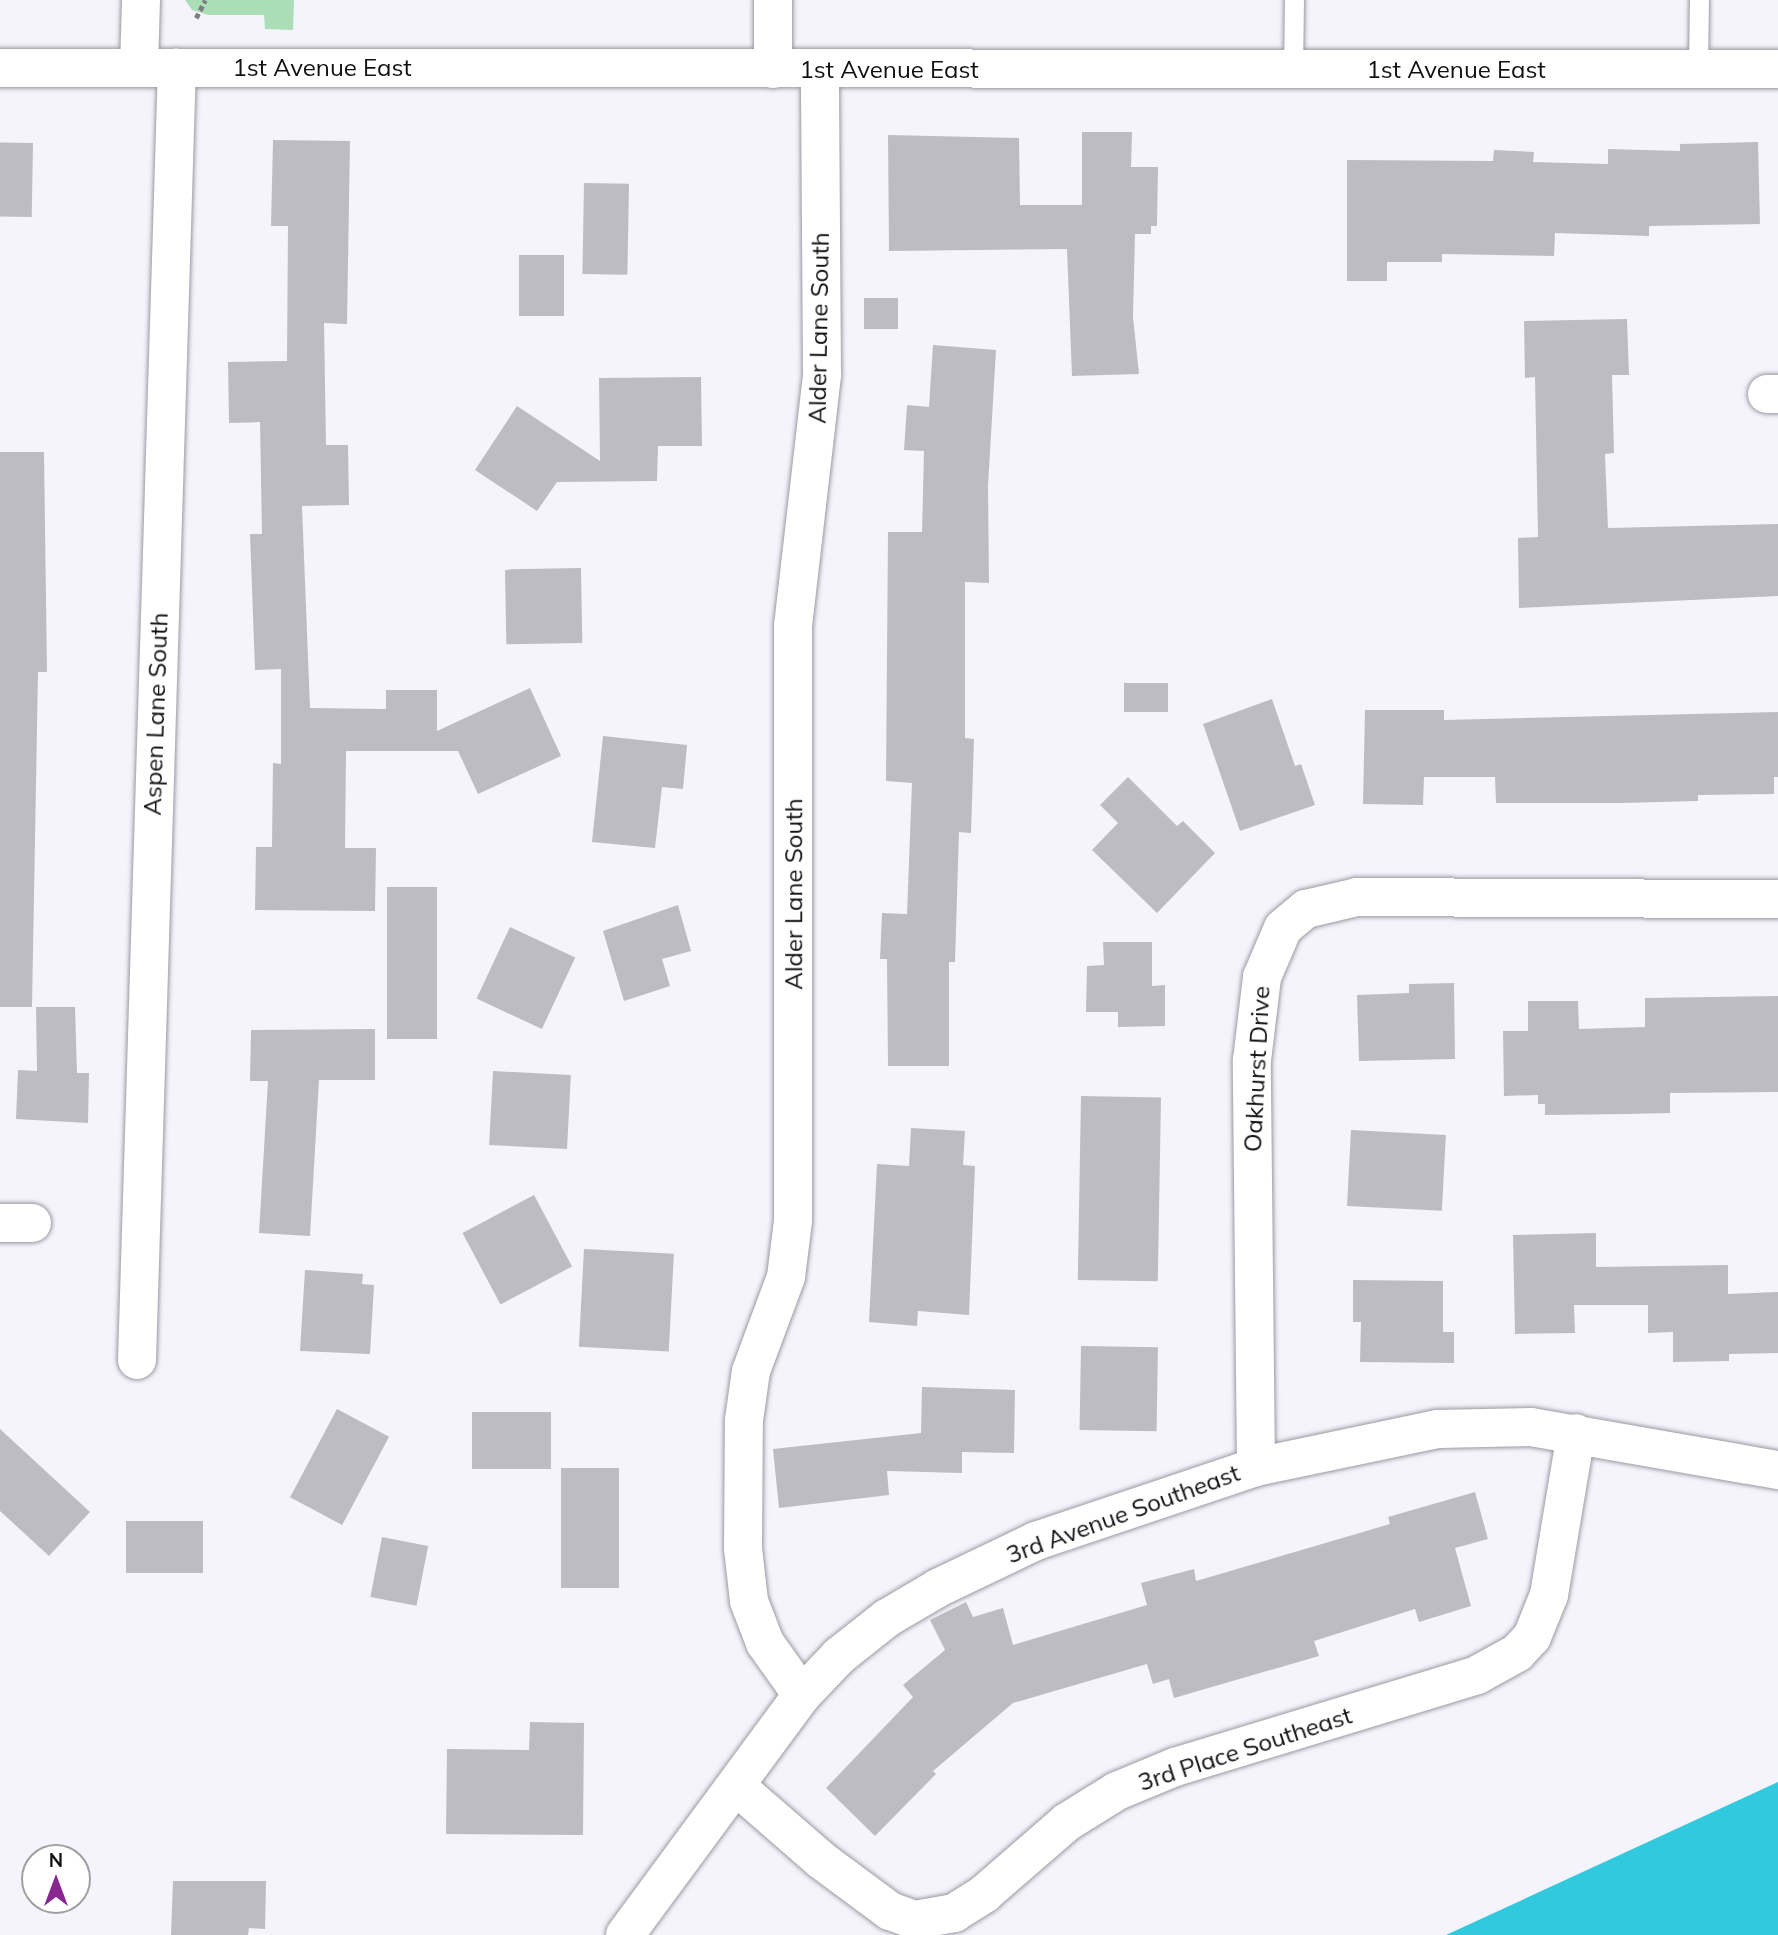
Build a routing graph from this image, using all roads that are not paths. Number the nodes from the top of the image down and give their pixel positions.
1 (141, 0) edge
2 (773, 0) edge
3 (1294, 0) edge
4 (1699, 0) edge
5 (0, 68) edge
6 (139, 68) junction
7 (177, 68) junction
8 (773, 69) junction
9 (1698, 69) junction
10 (1778, 69) edge
11 (1293, 70) junction
12 (820, 71) junction
13 (1778, 899) edge
14 (137, 1360) dead end
15 (1576, 1433) junction
16 (1255, 1467) junction
17 (1778, 1469) edge
18 (802, 1695) junction
19 (736, 1786) junction
20 (625, 1935) edge

1 - 6 street
2 - 8 street
3 - 11 lane
4 - 9 lane
5 - 6 street, 1st Avenue East
6 - 7 street, 1st Avenue East
7 - 8 street, 1st Avenue East
7 - 14 street, Aspen Lane South
8 - 12 street, 1st Avenue East
9 - 10 street, 1st Avenue East
9 - 11 street, 1st Avenue East
11 - 12 street, 1st Avenue East
12 - 18 street, Alder Lane South
13 - 16 street, Oakhurst Drive
15 - 16 street, 3rd Avenue Southeast
15 - 17 street, 3rd Avenue Southeast
15 - 19 street, 3rd Place Southeast
16 - 18 street, 3rd Avenue Southeast
18 - 19 street, 3rd Avenue Southeast
19 - 20 street, 3rd Avenue Southeast

